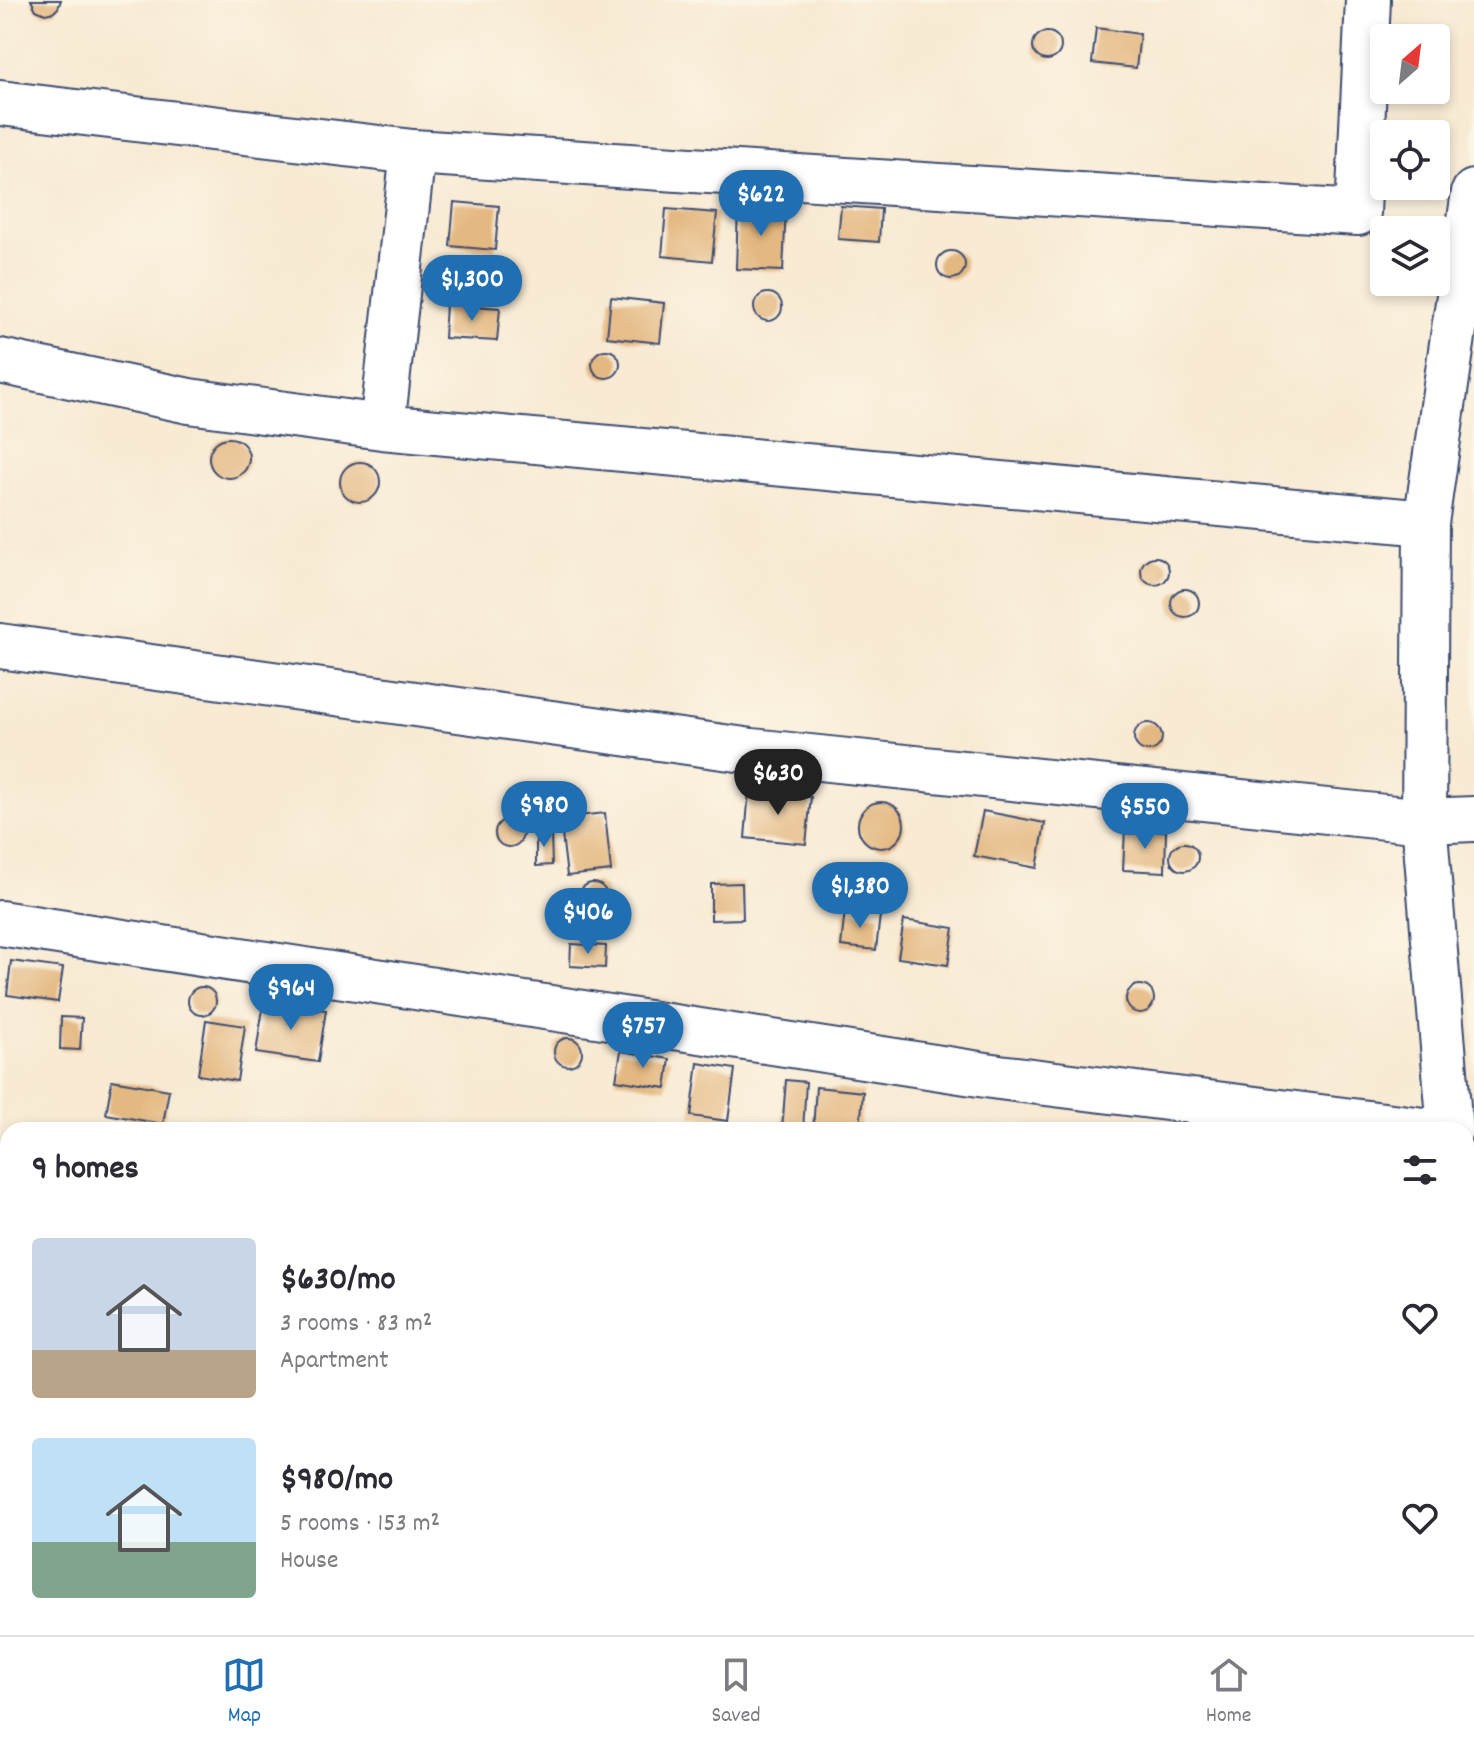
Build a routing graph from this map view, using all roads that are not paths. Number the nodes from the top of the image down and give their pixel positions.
1 (1368, 0) edge
2 (0, 103) edge
3 (413, 152) junction
4 (1474, 192) edge
5 (0, 361) edge
6 (382, 427) junction
7 (1426, 523) junction
8 (0, 646) edge
9 (1474, 819) edge
10 (1424, 821) junction
11 (0, 923) edge
12 (1360, 1122) edge
13 (1449, 1122) edge

1 - 3 street
2 - 3 street
3 - 6 street
4 - 7 street
5 - 6 street
6 - 7 street
7 - 10 street
8 - 10 street
9 - 10 street
10 - 13 street
11 - 12 street

